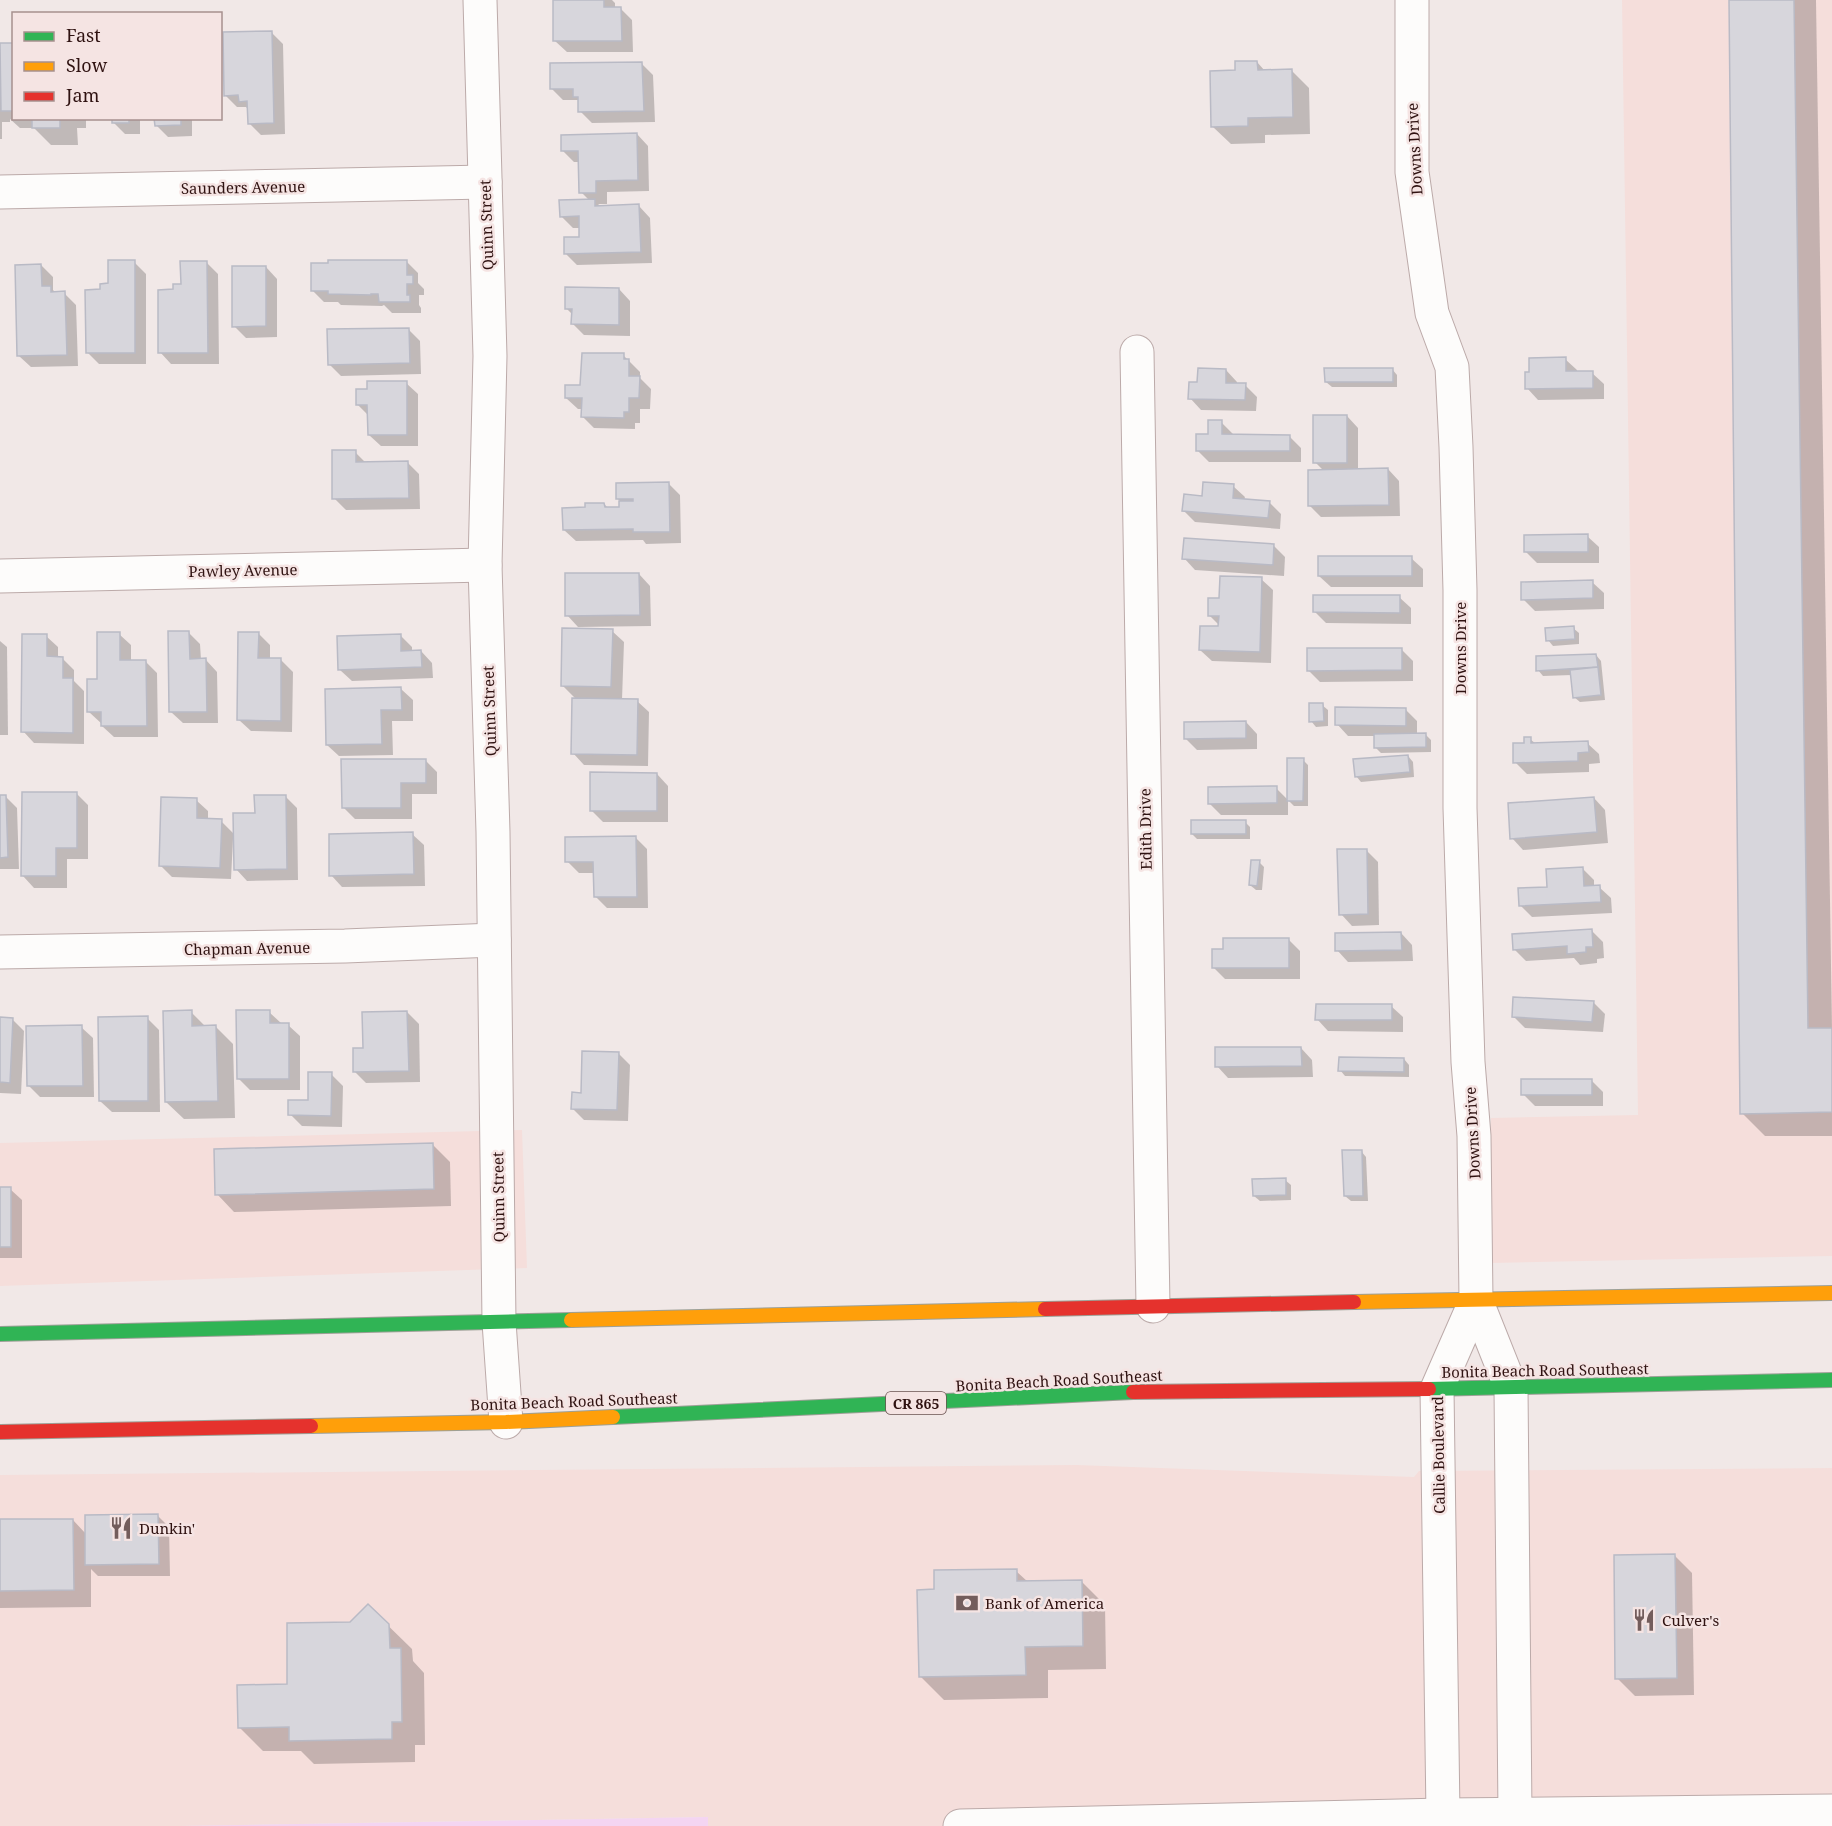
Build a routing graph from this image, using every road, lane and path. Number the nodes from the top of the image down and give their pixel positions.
1 (480, 0) edge
2 (1412, 0) edge
3 (485, 182) junction
4 (0, 192) edge
5 (1137, 352) dead end
6 (485, 565) junction
7 (0, 576) edge
8 (494, 940) junction
9 (0, 952) edge
10 (1832, 1293) edge
11 (1476, 1300) junction
12 (1154, 1306) junction
13 (499, 1322) junction
14 (0, 1334) edge
15 (1832, 1380) edge
16 (1511, 1388) junction
17 (1437, 1389) junction
18 (506, 1422) junction
19 (0, 1432) edge
20 (1832, 1811) edge
21 (1443, 1815) junction
22 (1515, 1815) junction
23 (960, 1826) edge

1 - 3 street, Quinn Street
2 - 11 street, Downs Drive
3 - 4 street, Saunders Avenue
3 - 6 street, Quinn Street
5 - 12 street, Edith Drive
6 - 7 street, Pawley Avenue
6 - 8 street, Quinn Street
8 - 9 street, Chapman Avenue
8 - 13 street, Quinn Street
10 - 11 main road
11 - 12 main road
11 - 16 street
11 - 17 street, Callie Boulevard
12 - 13 main road
13 - 14 main road
13 - 18 street, Quinn Street
15 - 16 main road, Bonita Beach Road Southeast / CR 865
16 - 17 main road, Bonita Beach Road Southeast / CR 865
16 - 22 street
17 - 18 main road, Bonita Beach Road Southeast / CR 865
17 - 21 street, Callie Boulevard
18 - 19 main road, Bonita Beach Road Southeast / CR 865
20 - 22 street
21 - 22 street
21 - 23 street

